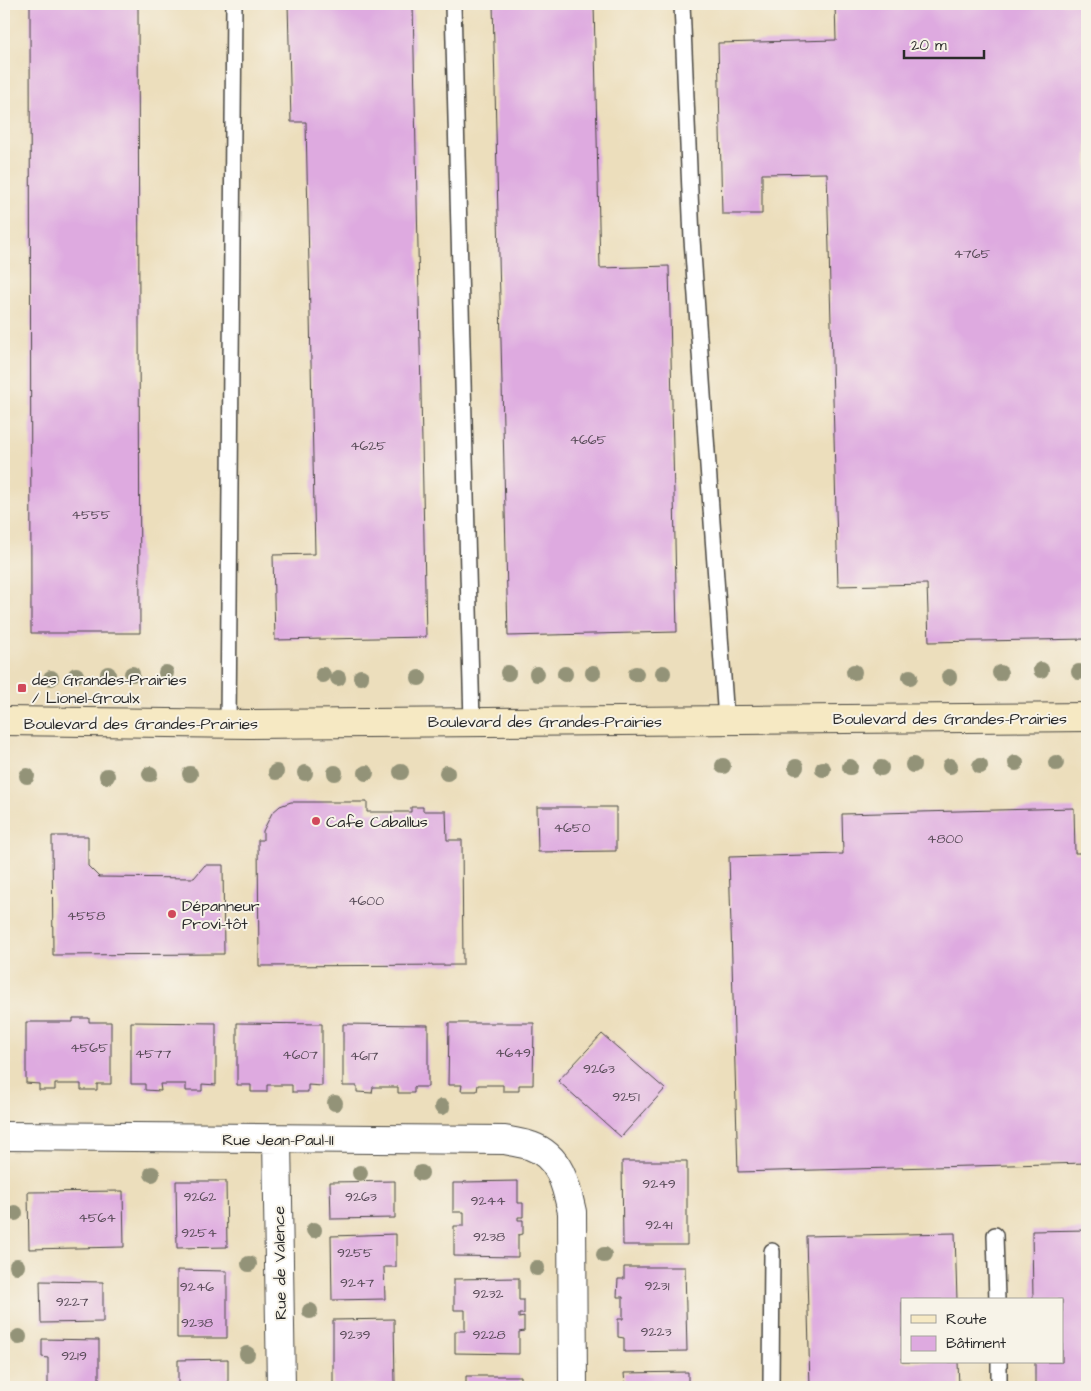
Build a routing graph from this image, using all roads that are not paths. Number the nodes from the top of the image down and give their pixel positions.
1 (234, 4) edge
2 (453, 4) edge
3 (682, 4) edge
4 (1087, 717) edge
5 (726, 720) junction
6 (4, 721) edge
7 (472, 722) junction
8 (228, 724) junction
9 (4, 1136) edge
10 (278, 1139) junction
11 (995, 1235) dead end
12 (772, 1251) dead end
13 (997, 1298) edge
14 (998, 1364) edge
15 (280, 1387) edge
16 (573, 1387) edge
17 (771, 1387) edge
18 (999, 1387) edge

1 - 8 lane
2 - 7 lane
3 - 5 lane
4 - 5 main road, Boulevard des Grandes-Prairies
5 - 7 main road, Boulevard des Grandes-Prairies
6 - 8 main road, Boulevard des Grandes-Prairies
7 - 8 main road, Boulevard des Grandes-Prairies
9 - 10 street, Rue Jean-Paul-II
10 - 15 street, Rue de Valence
10 - 16 street, Rue Jean-Paul-II
11 - 13 lane
12 - 17 lane
14 - 18 lane

